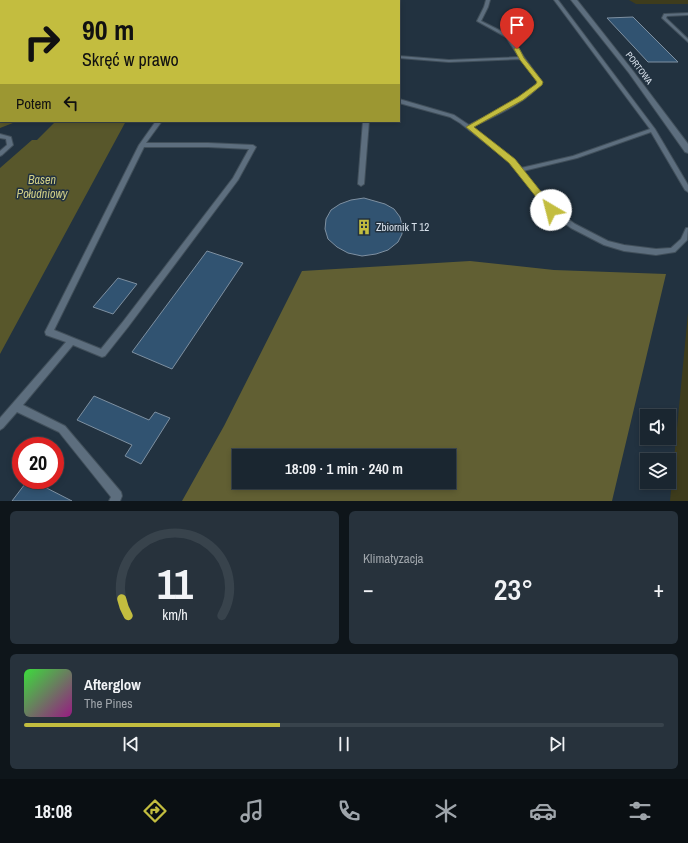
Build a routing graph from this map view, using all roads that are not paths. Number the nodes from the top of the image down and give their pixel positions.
1 (488, 0) edge
2 (556, 0) edge
3 (574, 0) edge
4 (688, 14) edge
5 (688, 41) edge
6 (400, 57) edge
7 (522, 58) junction
8 (400, 101) edge
9 (158, 122) edge
10 (366, 122) edge
11 (469, 127) junction
12 (653, 130) junction
13 (0, 136) edge
14 (142, 145) junction
15 (688, 150) edge
16 (0, 154) edge
17 (520, 170) junction
18 (361, 184) dead end
19 (688, 190) edge
20 (688, 230) edge
21 (72, 341) junction
22 (16, 407) junction
23 (0, 426) edge
24 (114, 501) edge

1 - 7 lane
2 - 12 lane
3 - 15 street, PORTOWA
4 - 5 lane
6 - 7 lane
7 - 11 lane
8 - 11 lane
9 - 14 lane
10 - 18 lane
11 - 17 lane
12 - 17 lane
12 - 19 lane
13 - 16 lane
14 - 21 lane
14 - 21 lane
17 - 20 lane
21 - 22 lane
22 - 23 lane
22 - 24 lane

